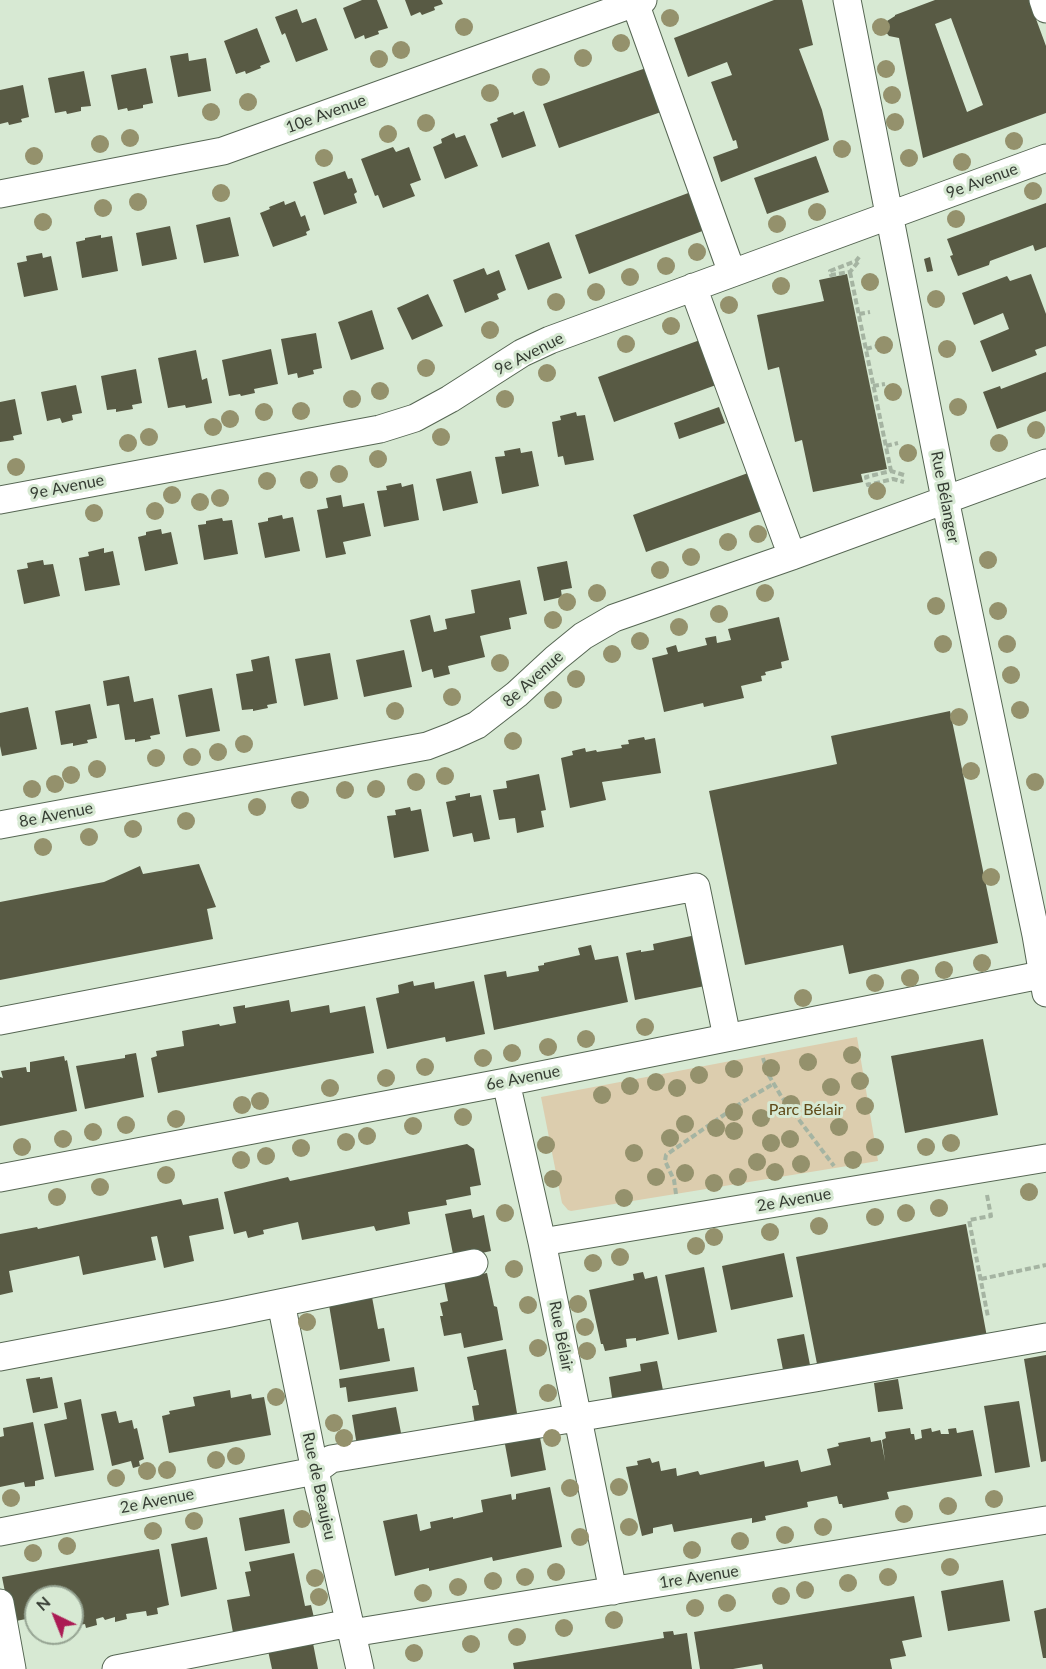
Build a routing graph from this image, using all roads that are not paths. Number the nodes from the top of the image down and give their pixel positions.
1 (847, 0) edge
2 (1043, 0) edge
3 (639, 2) edge
4 (1046, 9) edge
5 (1046, 158) edge
6 (0, 194) edge
7 (889, 215) junction
8 (732, 273) junction
9 (693, 287) junction
10 (1046, 463) edge
11 (0, 500) edge
12 (945, 500) junction
13 (792, 556) junction
14 (0, 825) edge
15 (1045, 981) edge
16 (0, 1021) edge
17 (727, 1037) junction
18 (506, 1082) junction
19 (1046, 1158) edge
20 (0, 1178) edge
21 (542, 1242) junction
22 (474, 1263) dead end
23 (281, 1303) junction
24 (1046, 1337) edge
25 (0, 1357) edge
26 (578, 1418) junction
27 (315, 1471) junction
28 (1046, 1520) edge
29 (0, 1532) edge
30 (613, 1591) junction
31 (0, 1603) edge
32 (351, 1628) junction
33 (12, 1669) edge
34 (116, 1669) edge
35 (360, 1669) edge

1 - 7 street, Rue Bélanger
2 - 4 street
3 - 6 street, 10e Avenue
3 - 8 street
5 - 7 street, 9e Avenue
7 - 8 street, 9e Avenue
7 - 12 street, Rue Bélanger
8 - 9 street, 9e Avenue
9 - 11 street, 9e Avenue
9 - 13 street
10 - 12 street, 8e Avenue
12 - 13 street, 8e Avenue
12 - 15 street, Rue Bélanger
13 - 14 street, 8e Avenue
15 - 17 street, 6e Avenue
16 - 17 street
17 - 18 street, 6e Avenue
18 - 20 street, 6e Avenue
18 - 21 street, Rue Bélair
19 - 21 street, 2e Avenue
21 - 26 street, Rue Bélair
22 - 23 street
23 - 25 street
23 - 27 street, Rue de Beaujeu
24 - 26 street, 2e Avenue
26 - 27 street, 2e Avenue
26 - 30 street, Rue Bélair
27 - 29 street, 2e Avenue
27 - 32 street, Rue de Beaujeu
28 - 30 street, 1re Avenue
30 - 32 street, 1re Avenue
31 - 33 street
32 - 34 street, 1re Avenue
32 - 35 street, Rue de Beaujeu

